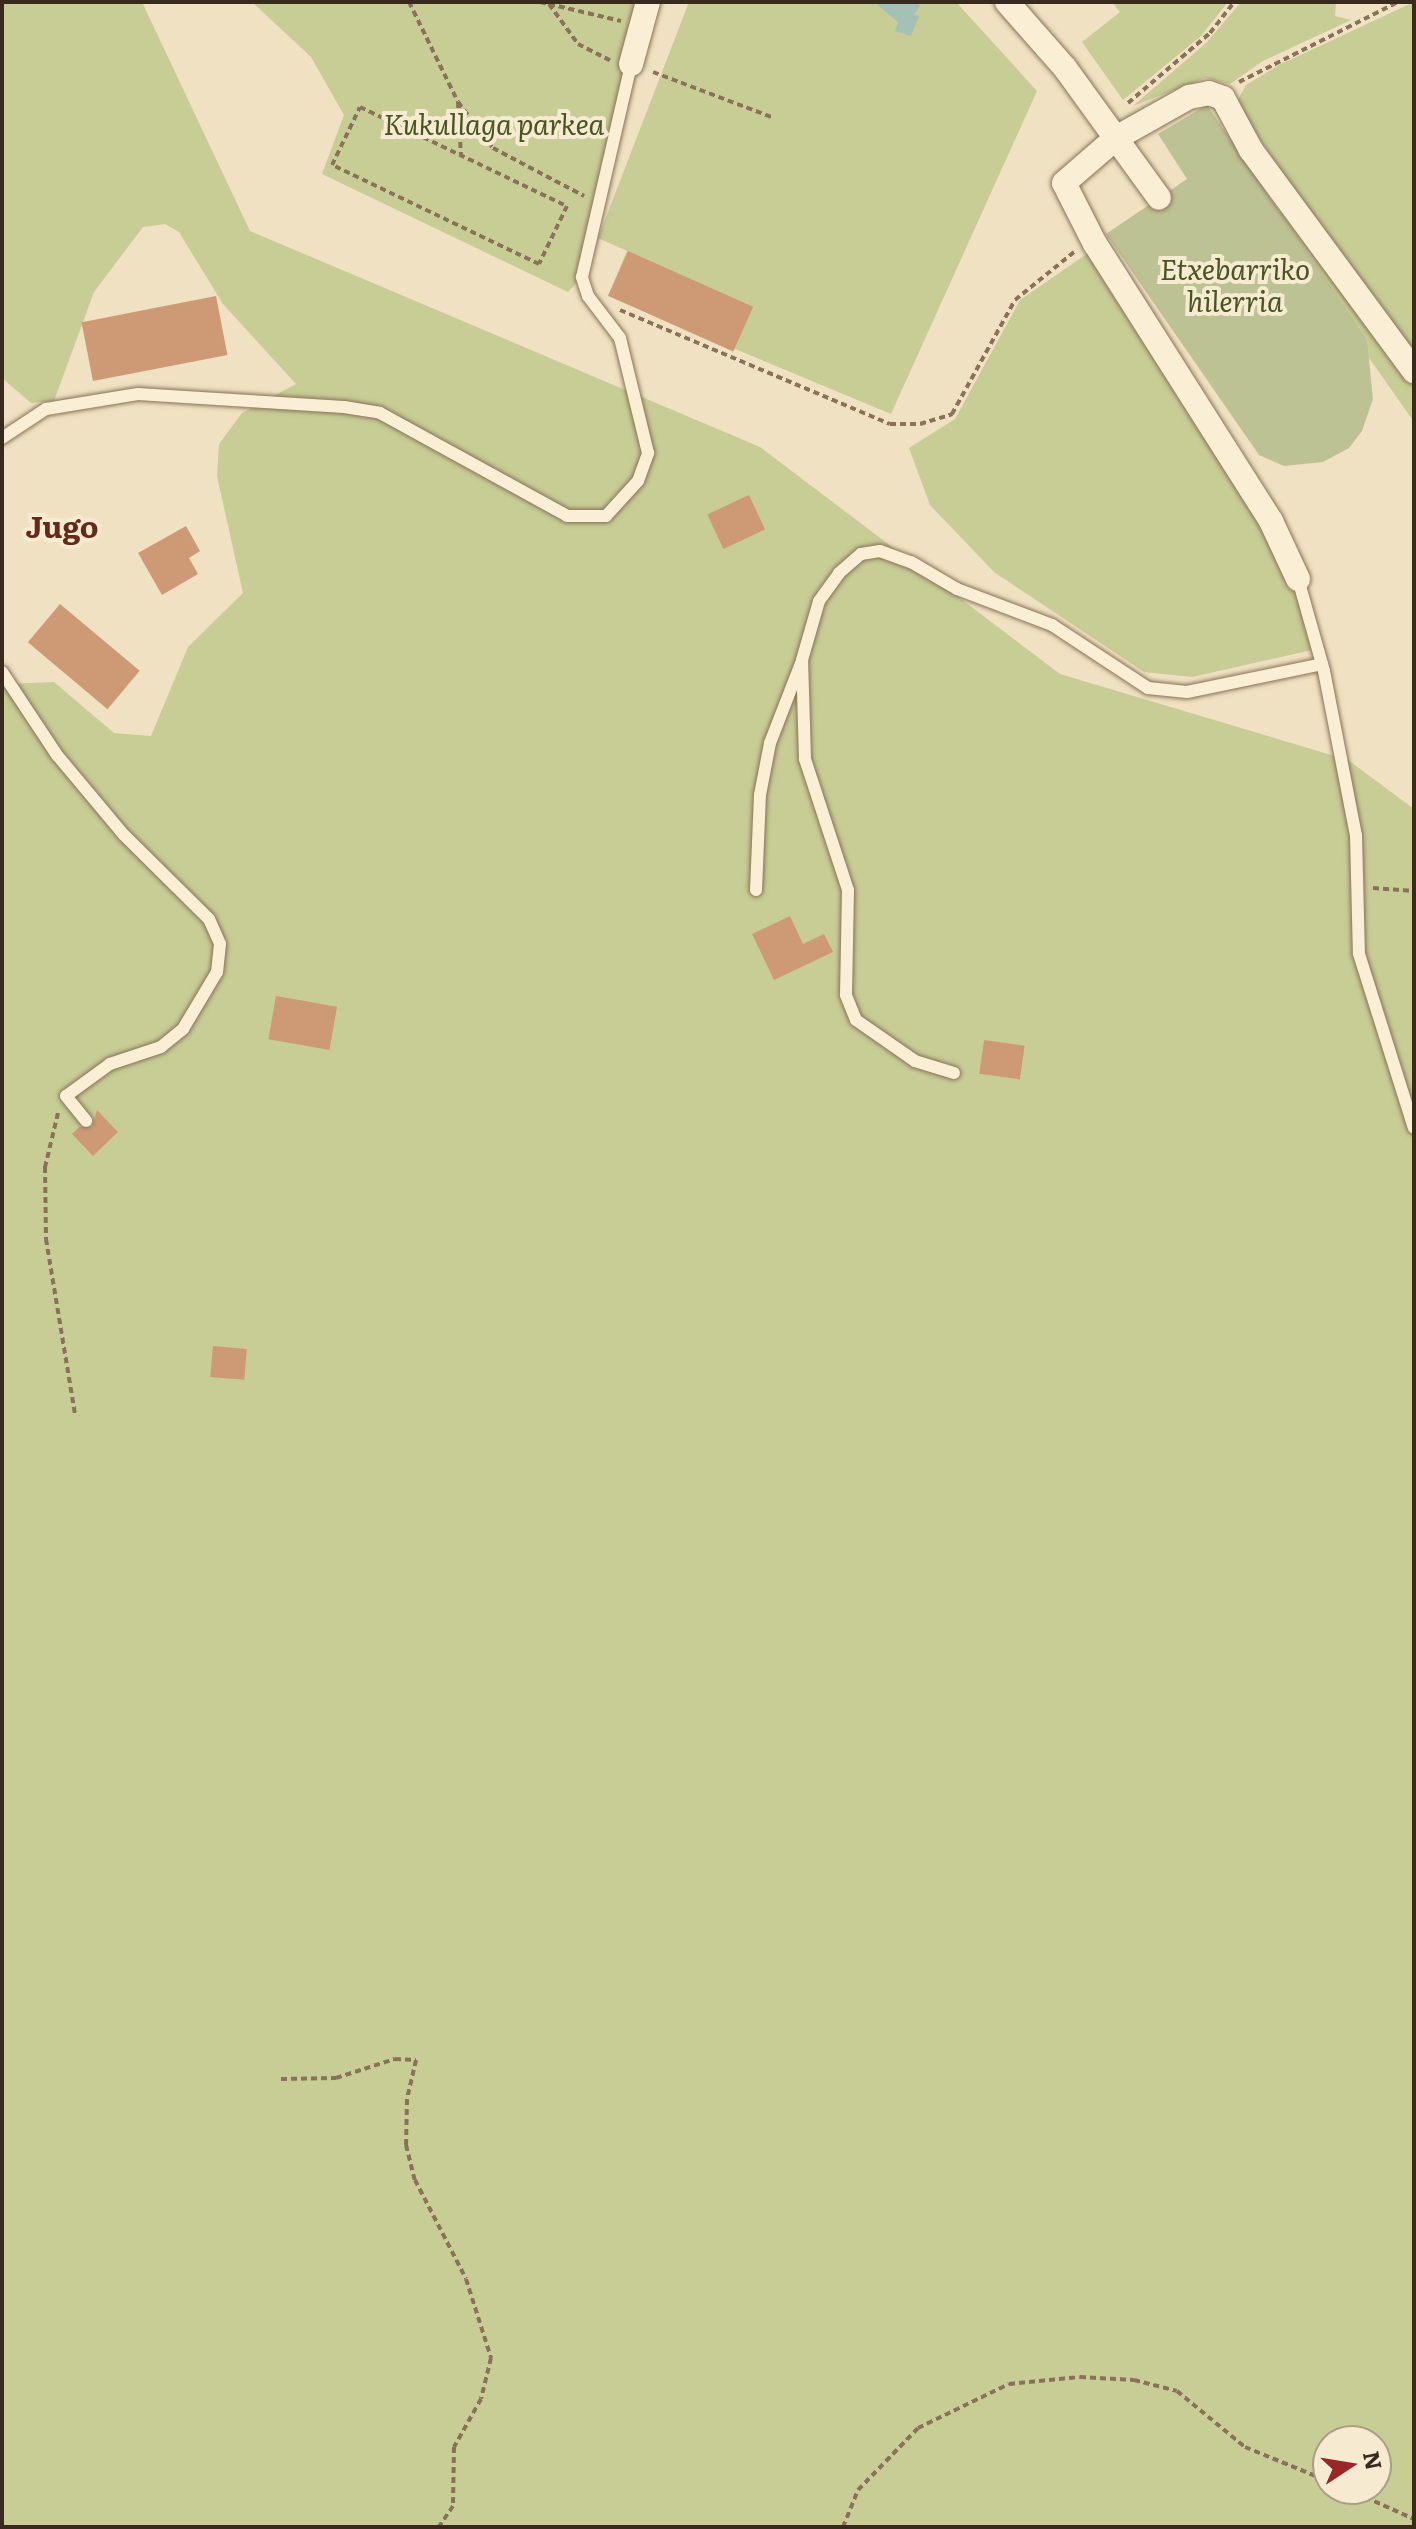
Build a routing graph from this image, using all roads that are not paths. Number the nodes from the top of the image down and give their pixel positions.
1 (1007, 2) edge
2 (644, 14) edge
3 (631, 64) joint
4 (1109, 129) junction
5 (1159, 198) dead end
6 (1414, 371) edge
7 (2, 438) edge
8 (1298, 579) joint
9 (802, 660) junction
10 (1322, 664) junction
11 (2, 672) edge
12 (756, 890) dead end
13 (954, 1073) dead end
14 (86, 1121) dead end
15 (1414, 1128) edge

1 - 4 street
2 - 3 street
3 - 7 lane
4 - 5 street
4 - 6 street
4 - 8 street
8 - 10 lane
9 - 10 lane
9 - 12 lane
9 - 13 lane
10 - 15 lane
11 - 14 lane

